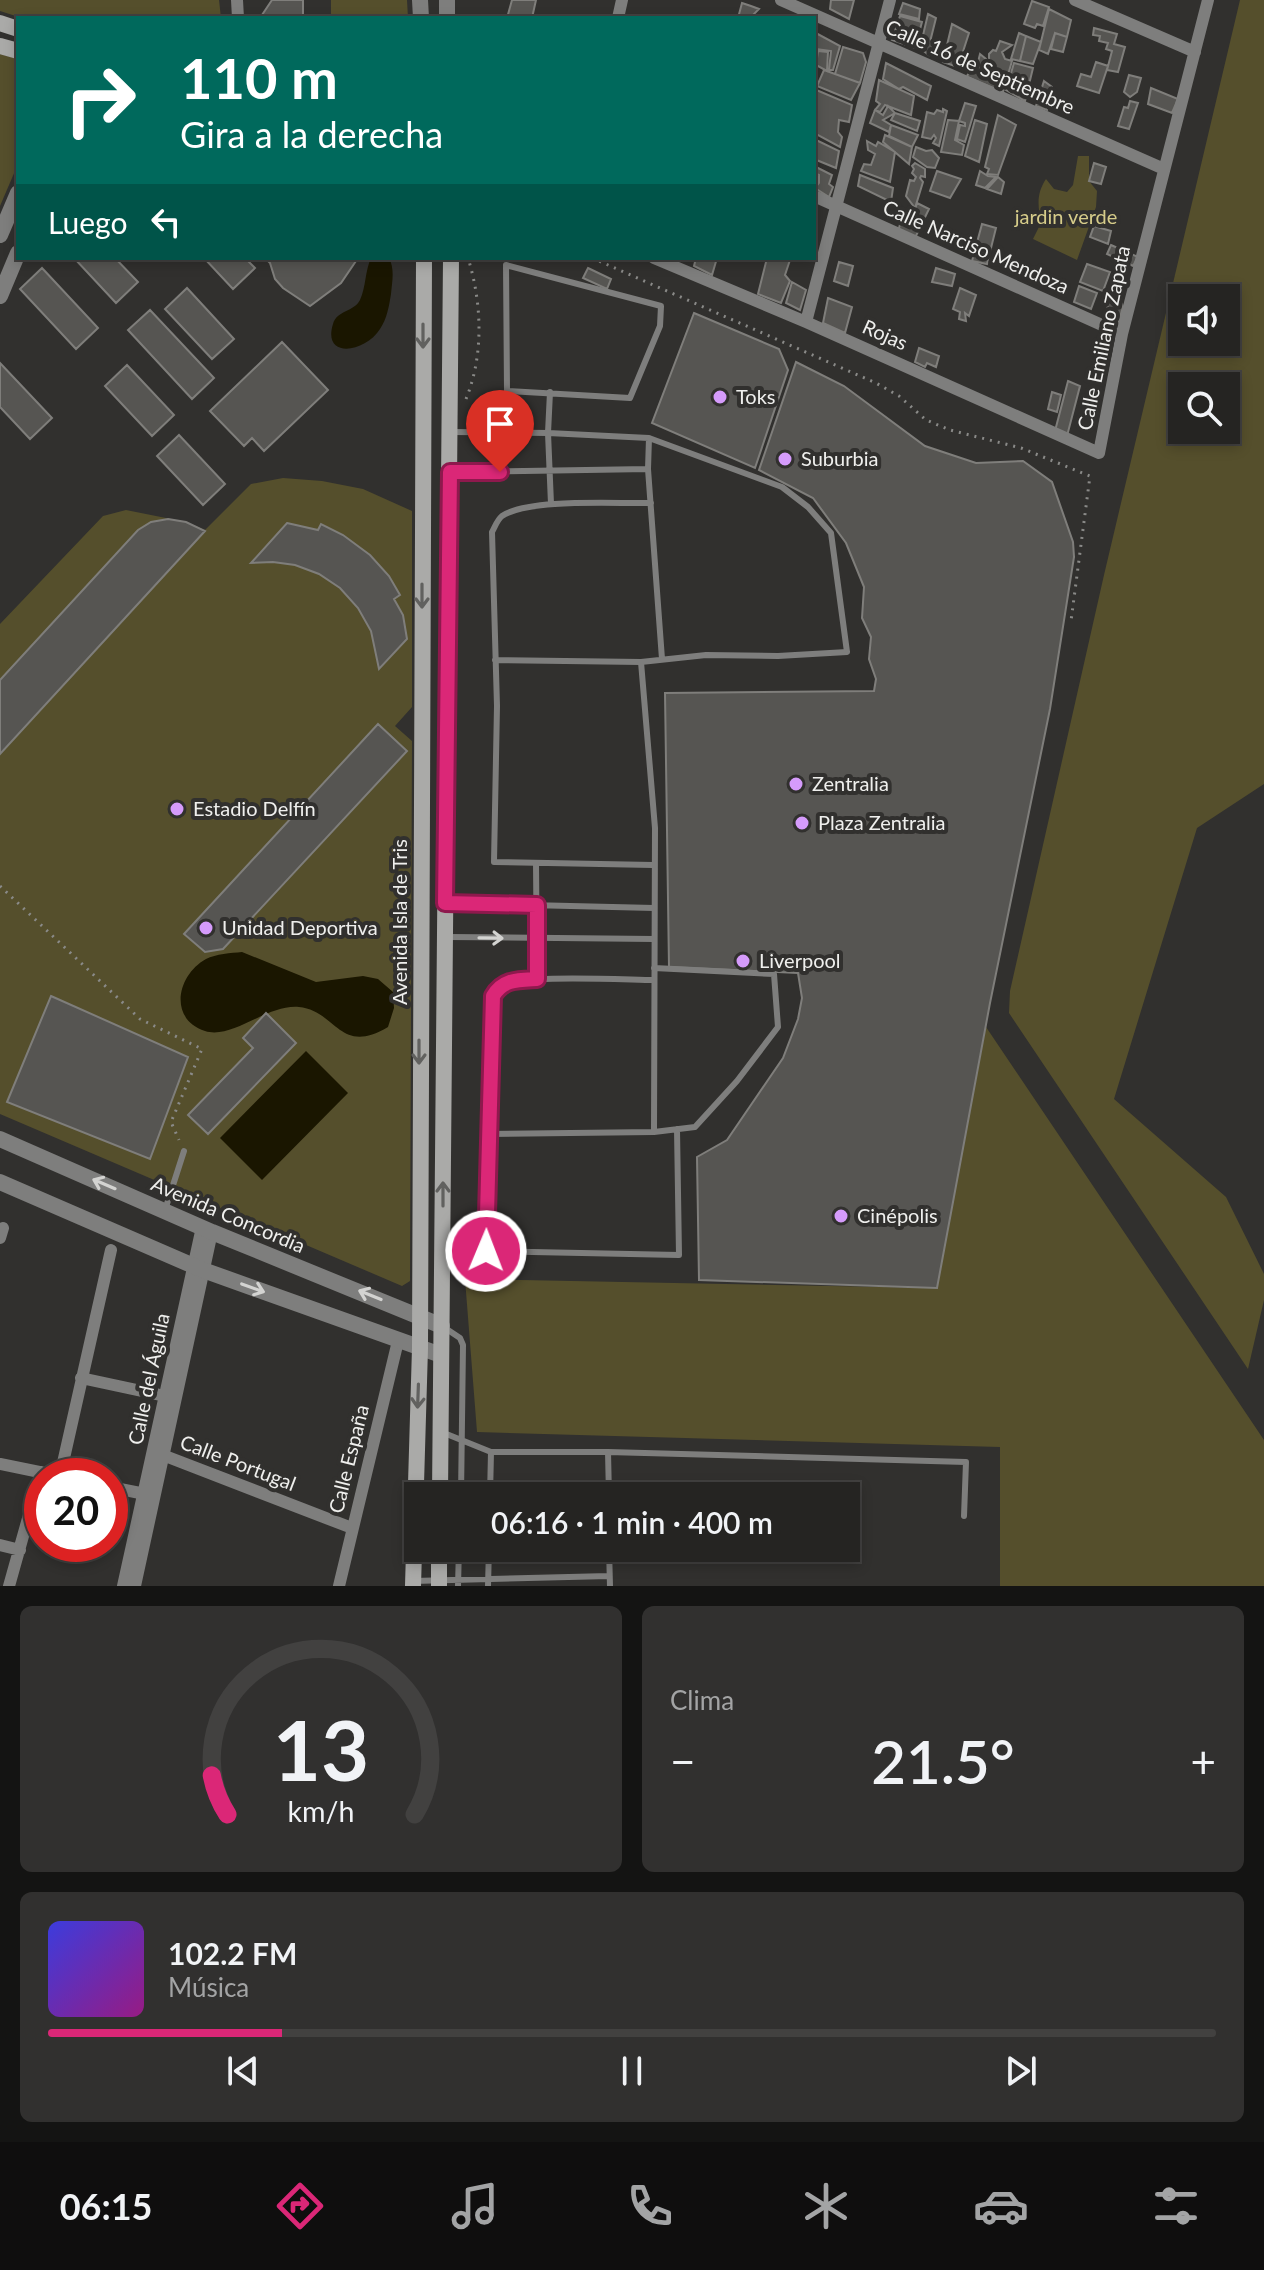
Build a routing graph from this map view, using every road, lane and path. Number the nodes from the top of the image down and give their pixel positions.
1 (781, 0) edge
2 (890, 0) edge
3 (1075, 0) edge
4 (1208, 0) edge
5 (879, 44) junction
6 (1195, 52) junction
7 (1164, 169) junction
8 (816, 197) edge
9 (16, 198) edge
10 (837, 206) junction
11 (0, 235) edge
12 (16, 258) edge
13 (424, 260) edge
14 (451, 260) edge
15 (469, 260) edge
16 (597, 260) edge
17 (659, 260) edge
18 (0, 296) edge
19 (806, 322) junction
20 (1122, 334) junction
21 (550, 392) junction
22 (464, 405) dead end
23 (449, 432) junction
24 (548, 433) junction
25 (649, 438) junction
26 (1099, 453) joint
27 (648, 469) junction
28 (549, 471) junction
29 (450, 472) junction
30 (651, 503) junction
31 (551, 504) junction
32 (1071, 621) dead end
33 (662, 659) junction
34 (495, 660) junction
35 (641, 662) junction
36 (536, 863) junction
37 (653, 865) junction
38 (0, 886) edge
39 (445, 903) junction
40 (537, 905) junction
41 (654, 908) junction
42 (445, 937) junction
43 (536, 938) junction
44 (654, 939) junction
45 (654, 968) junction
46 (537, 979) junction
47 (653, 980) junction
48 (677, 1129) junction
49 (654, 1132) junction
50 (488, 1134) junction
51 (0, 1139) edge
52 (184, 1151) joint
53 (0, 1182) edge
54 (165, 1210) junction
55 (207, 1229) junction
56 (111, 1250) dead end
57 (198, 1268) junction
58 (418, 1314) junction
59 (442, 1326) junction
60 (398, 1341) junction
61 (420, 1348) junction
62 (441, 1355) junction
63 (81, 1378) junction
64 (165, 1396) junction
65 (440, 1431) junction
66 (462, 1441) junction
67 (491, 1452) junction
68 (608, 1452) junction
69 (159, 1454) junction
70 (64, 1458) edge
71 (0, 1464) edge
72 (24, 1469) edge
73 (440, 1482) edge
74 (461, 1482) edge
75 (490, 1482) edge
76 (609, 1482) edge
77 (128, 1491) edge
78 (149, 1495) junction
79 (964, 1516) dead end
80 (352, 1528) junction
81 (24, 1535) edge
82 (0, 1545) edge
83 (20, 1550) junction
84 (439, 1562) edge
85 (459, 1562) edge
86 (489, 1562) edge
87 (609, 1562) edge
88 (609, 1576) junction
89 (489, 1578) junction
90 (458, 1583) edge
91 (413, 1584) edge
92 (439, 1584) edge
93 (9, 1586) edge
94 (123, 1586) edge
95 (135, 1586) edge
96 (339, 1586) edge
97 (488, 1586) edge
98 (610, 1586) edge

1 - 5 street, Calle 16 de Septiembre
2 - 5 street
3 - 6 street
4 - 6 street, Calle Emiliano Zapata
5 - 7 street, Calle 16 de Septiembre
5 - 10 street
6 - 7 street, Calle Emiliano Zapata
7 - 20 street, Calle Emiliano Zapata
8 - 10 street, Calle Narciso Mendoza
9 - 11 street
10 - 19 street
10 - 20 street, Calle Narciso Mendoza
12 - 18 street
13 -> 58 main road, Avenida Isla de Tris
14 - 23 main road
15 - 22 path
16 - 32 path
17 - 19 street, Rojas
19 - 26 street, Rojas
20 - 26 street, Calle Emiliano Zapata
21 - 21 lane
21 - 24 lane
23 - 24 lane
23 - 29 main road
24 - 25 lane
24 - 28 lane
25 - 27 lane
25 - 33 lane
27 - 28 lane
27 - 30 lane
28 - 29 lane
28 - 31 lane
29 - 39 main road
30 - 31 lane
30 - 33 lane
31 - 34 lane
33 - 35 lane
34 - 35 lane
34 - 36 lane
35 - 37 lane
36 - 37 lane
36 - 40 lane
37 - 41 lane
38 - 52 path
39 - 40 lane
39 - 42 main road
40 - 41 lane
40 - 43 lane
41 - 44 lane
42 -> 43 lane
59 -> 42 main road
43 - 44 lane
43 - 46 lane
44 - 45 lane
45 - 47 lane
45 - 48 lane
46 - 47 lane
46 - 50 lane
47 - 49 lane
48 - 49 lane
48 - 50 lane
49 - 50 lane
54 -> 51 street, Avenida Concordia
52 - 54 lane
53 - 57 street
54 - 55 street, Avenida Concordia
55 - 57 street, Calle del Águila
58 -> 55 street, Avenida Concordia
56 - 63 street
57 -> 60 street
57 - 64 street, Calle del Águila
57 - 69 street, Calle del Águila
58 - 59 street, Avenida Concordia
58 - 61 main road, Avenida Isla de Tris
59 - 62 main road
59 - 66 lane
60 - 61 street
60 - 80 street, Calle España
61 - 62 street
61 -> 91 main road, Avenida Isla de Tris
62 - 65 main road
63 - 64 street
63 - 70 street
64 - 69 street, Calle del Águila
65 - 66 lane
65 - 73 main road
66 - 67 lane
66 - 74 lane
67 - 68 lane
67 - 75 lane
68 - 76 lane
68 - 79 lane
69 - 78 street, Calle del Águila
69 - 80 street, Calle Portugal
71 - 72 street
77 - 78 street
78 - 94 street, Calle del Águila
78 - 95 street, Calle del Águila
80 - 96 street, Calle España
81 - 83 street
82 - 83 street
83 - 93 street
84 - 92 main road
85 - 90 lane
86 - 89 lane
87 - 88 lane
88 - 89 lane
88 - 98 lane
89 - 90 lane
89 - 97 lane
90 - 92 lane
91 - 92 lane

